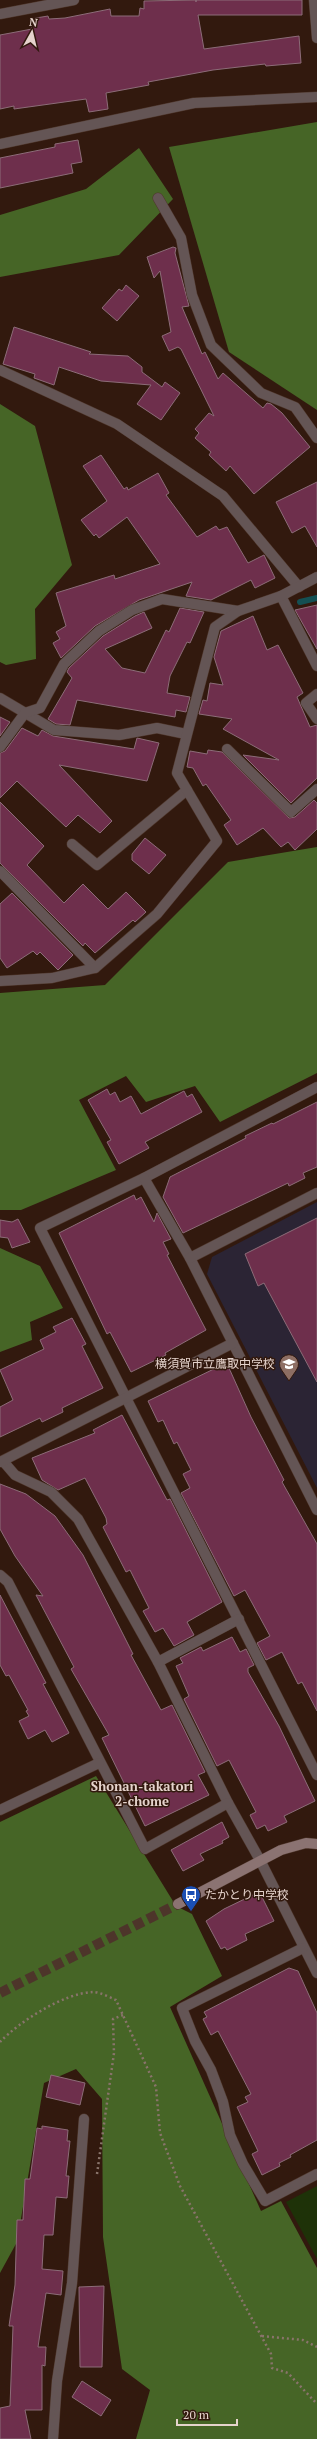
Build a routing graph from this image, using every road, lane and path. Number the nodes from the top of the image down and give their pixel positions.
1 (74, 0) edge
2 (314, 0) edge
3 (0, 14) edge
4 (317, 38) edge
5 (317, 97) edge
6 (0, 144) edge
7 (158, 198) dead end
8 (0, 370) edge
9 (317, 438) edge
10 (317, 576) edge
11 (299, 587) junction
12 (281, 596) junction
13 (238, 611) junction
14 (317, 666) edge
15 (317, 694) edge
16 (0, 698) edge
17 (25, 713) junction
18 (317, 719) edge
19 (186, 734) junction
20 (0, 747) edge
21 (227, 749) dead end
22 (317, 789) edge
23 (187, 790) junction
24 (72, 844) dead end
25 (0, 871) edge
26 (95, 968) junction
27 (0, 981) edge
28 (317, 1087) edge
29 (144, 1178) junction
30 (317, 1193) edge
31 (190, 1258) junction
32 (232, 1343) junction
33 (126, 1398) junction
34 (2, 1462) edge
35 (317, 1510) edge
36 (0, 1575) edge
37 (238, 1619) junction
38 (158, 1662) junction
39 (99, 1762) junction
40 (317, 1775) edge
41 (228, 1803) junction
42 (0, 1810) edge
43 (317, 1844) edge
44 (260, 1862) junction
45 (178, 1904) tunnel mouth
46 (303, 1948) junction
47 (317, 1973) edge
48 (123, 2015) junction
49 (0, 2042) edge
50 (84, 2120) dead end
51 (317, 2174) edge
52 (96, 2177) dead end
53 (262, 2336) junction
54 (317, 2347) edge
55 (317, 2404) edge
56 (53, 2439) edge

1 - 3 street
2 - 4 street
5 - 6 street
7 - 9 street
8 - 11 street
10 - 11 street
11 - 12 street
12 - 13 street
12 - 14 street
13 - 17 street
13 - 19 street
15 - 18 street
16 - 17 street
17 - 19 street
17 - 20 street
19 - 23 street
21 - 22 street
23 - 24 street
23 - 26 street
25 - 26 street
26 - 27 street
28 - 29 street
29 - 31 street
29 - 33 street
30 - 31 street
31 - 32 street
32 - 33 street
32 - 35 street
33 - 34 street
33 - 37 street
34 - 38 street
36 - 39 street
37 - 38 street
37 - 40 street
38 - 41 street
39 - 41 street
39 - 42 street
41 - 44 street
43 - 44 street
44 - 45 street
44 - 46 street
46 - 47 street
46 - 51 street
48 - 49 path
48 - 52 path
48 - 53 path
50 - 56 street
53 - 54 path
53 - 55 path

